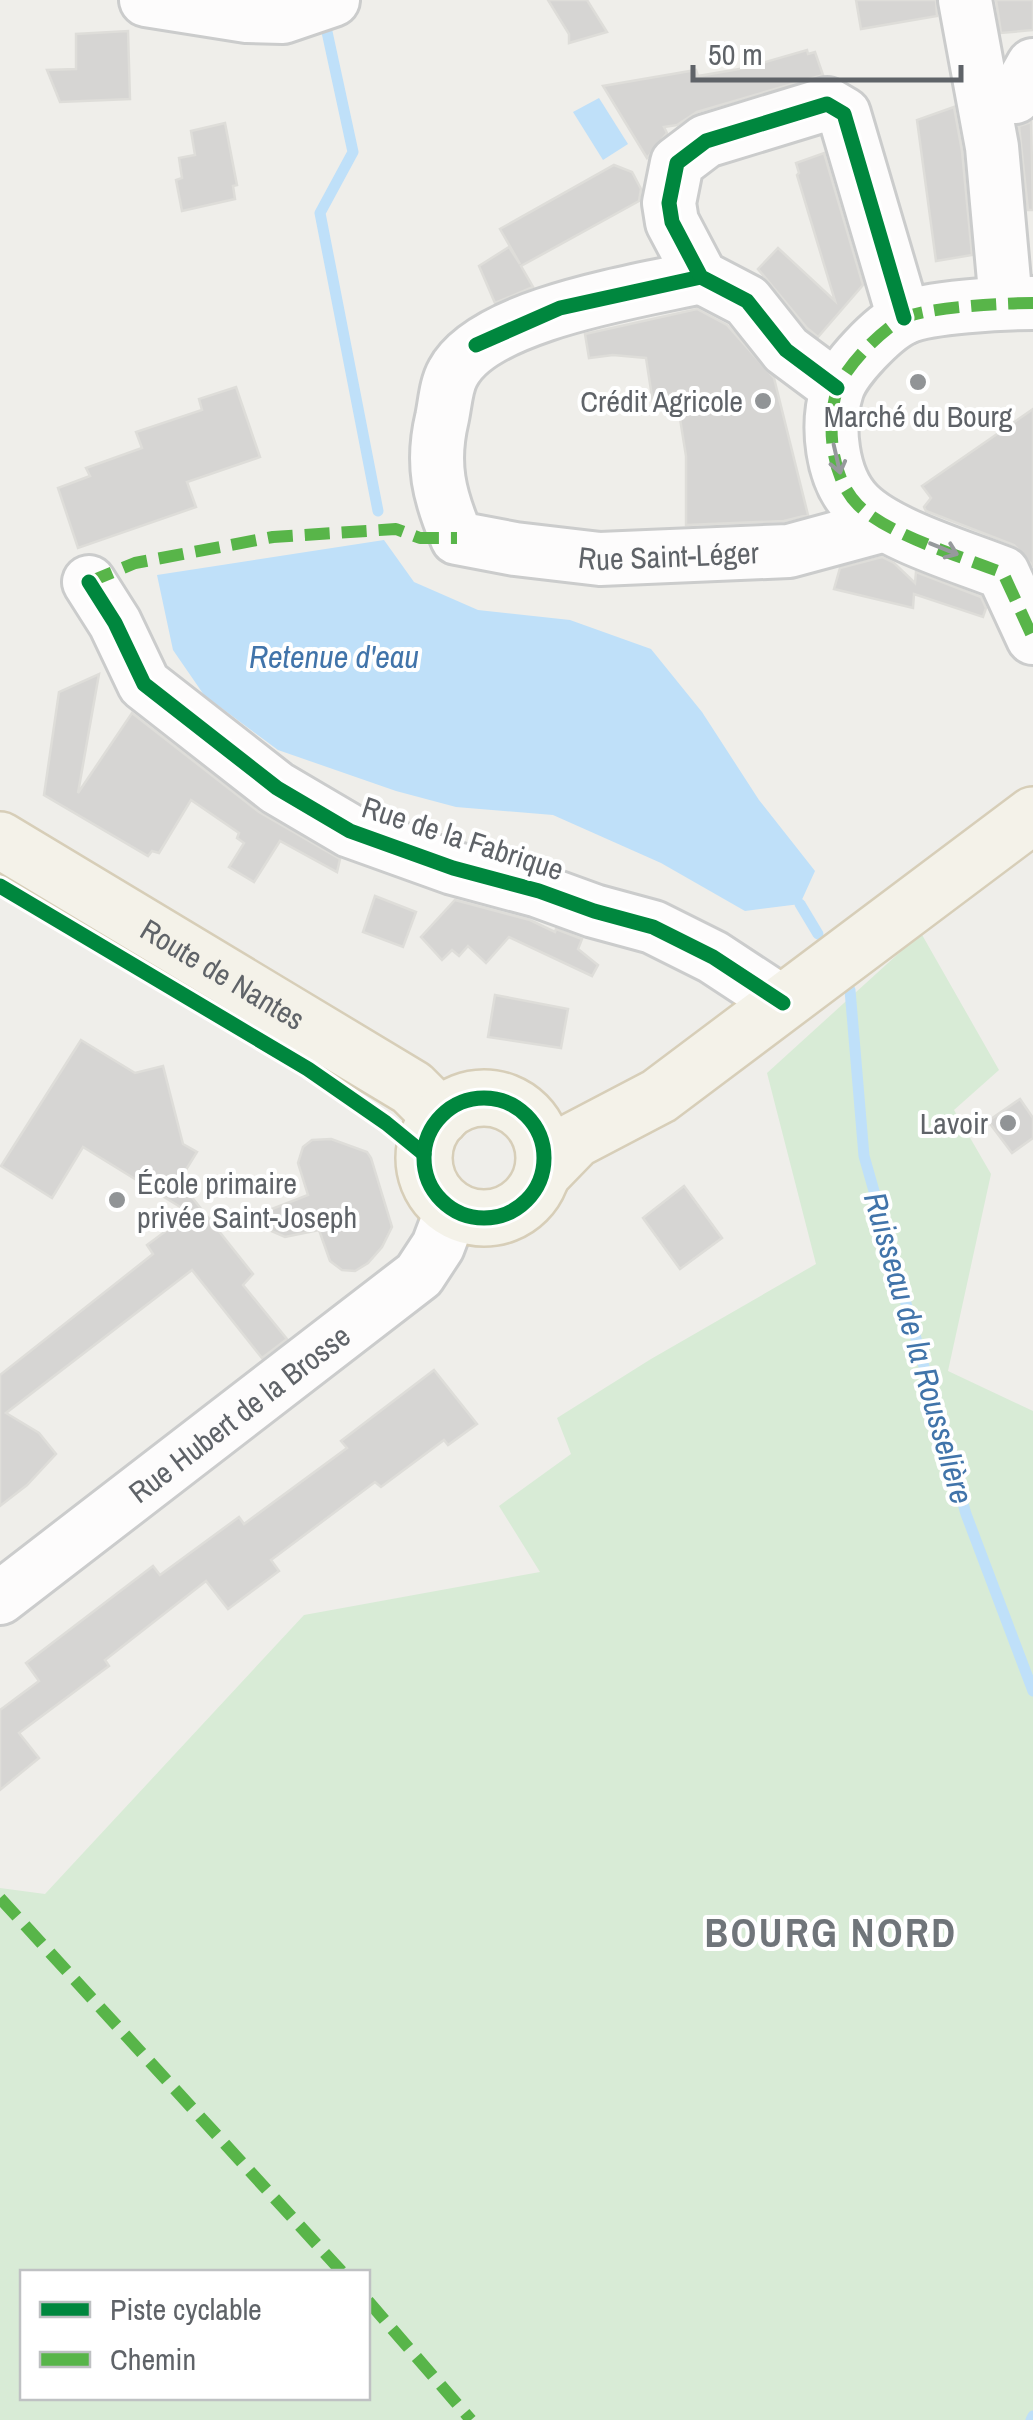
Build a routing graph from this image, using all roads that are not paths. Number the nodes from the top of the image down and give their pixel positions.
1 (334, 0) edge
2 (965, 0) edge
3 (162, 2) edge
4 (701, 277) junction
5 (1019, 303) edge
6 (904, 318) junction
7 (837, 388) junction
8 (885, 525) junction
9 (89, 582) dead end
10 (1033, 638) edge
11 (1033, 814) edge
12 (0, 840) edge
13 (815, 977) junction
14 (441, 1117) junction
15 (529, 1118) junction
16 (611, 1118) junction
17 (543, 1173) junction
18 (452, 1208) junction
19 (0, 1598) edge

1 - 3 street
2 - 5 street
4 - 6 street
4 - 7 street
4 - 8 street, Rue Saint-Léger
5 - 6 street
6 - 7 street
7 -> 8 street
8 -> 10 street
9 - 13 street, Rue de la Fabrique
11 - 13 main road
12 - 14 main road, Route de Nantes
13 - 16 main road
14 - 15 main road
14 - 18 main road
15 - 16 main road
15 - 17 main road
16 - 17 main road
17 - 18 main road
18 - 19 street, Rue Hubert de la Brosse

